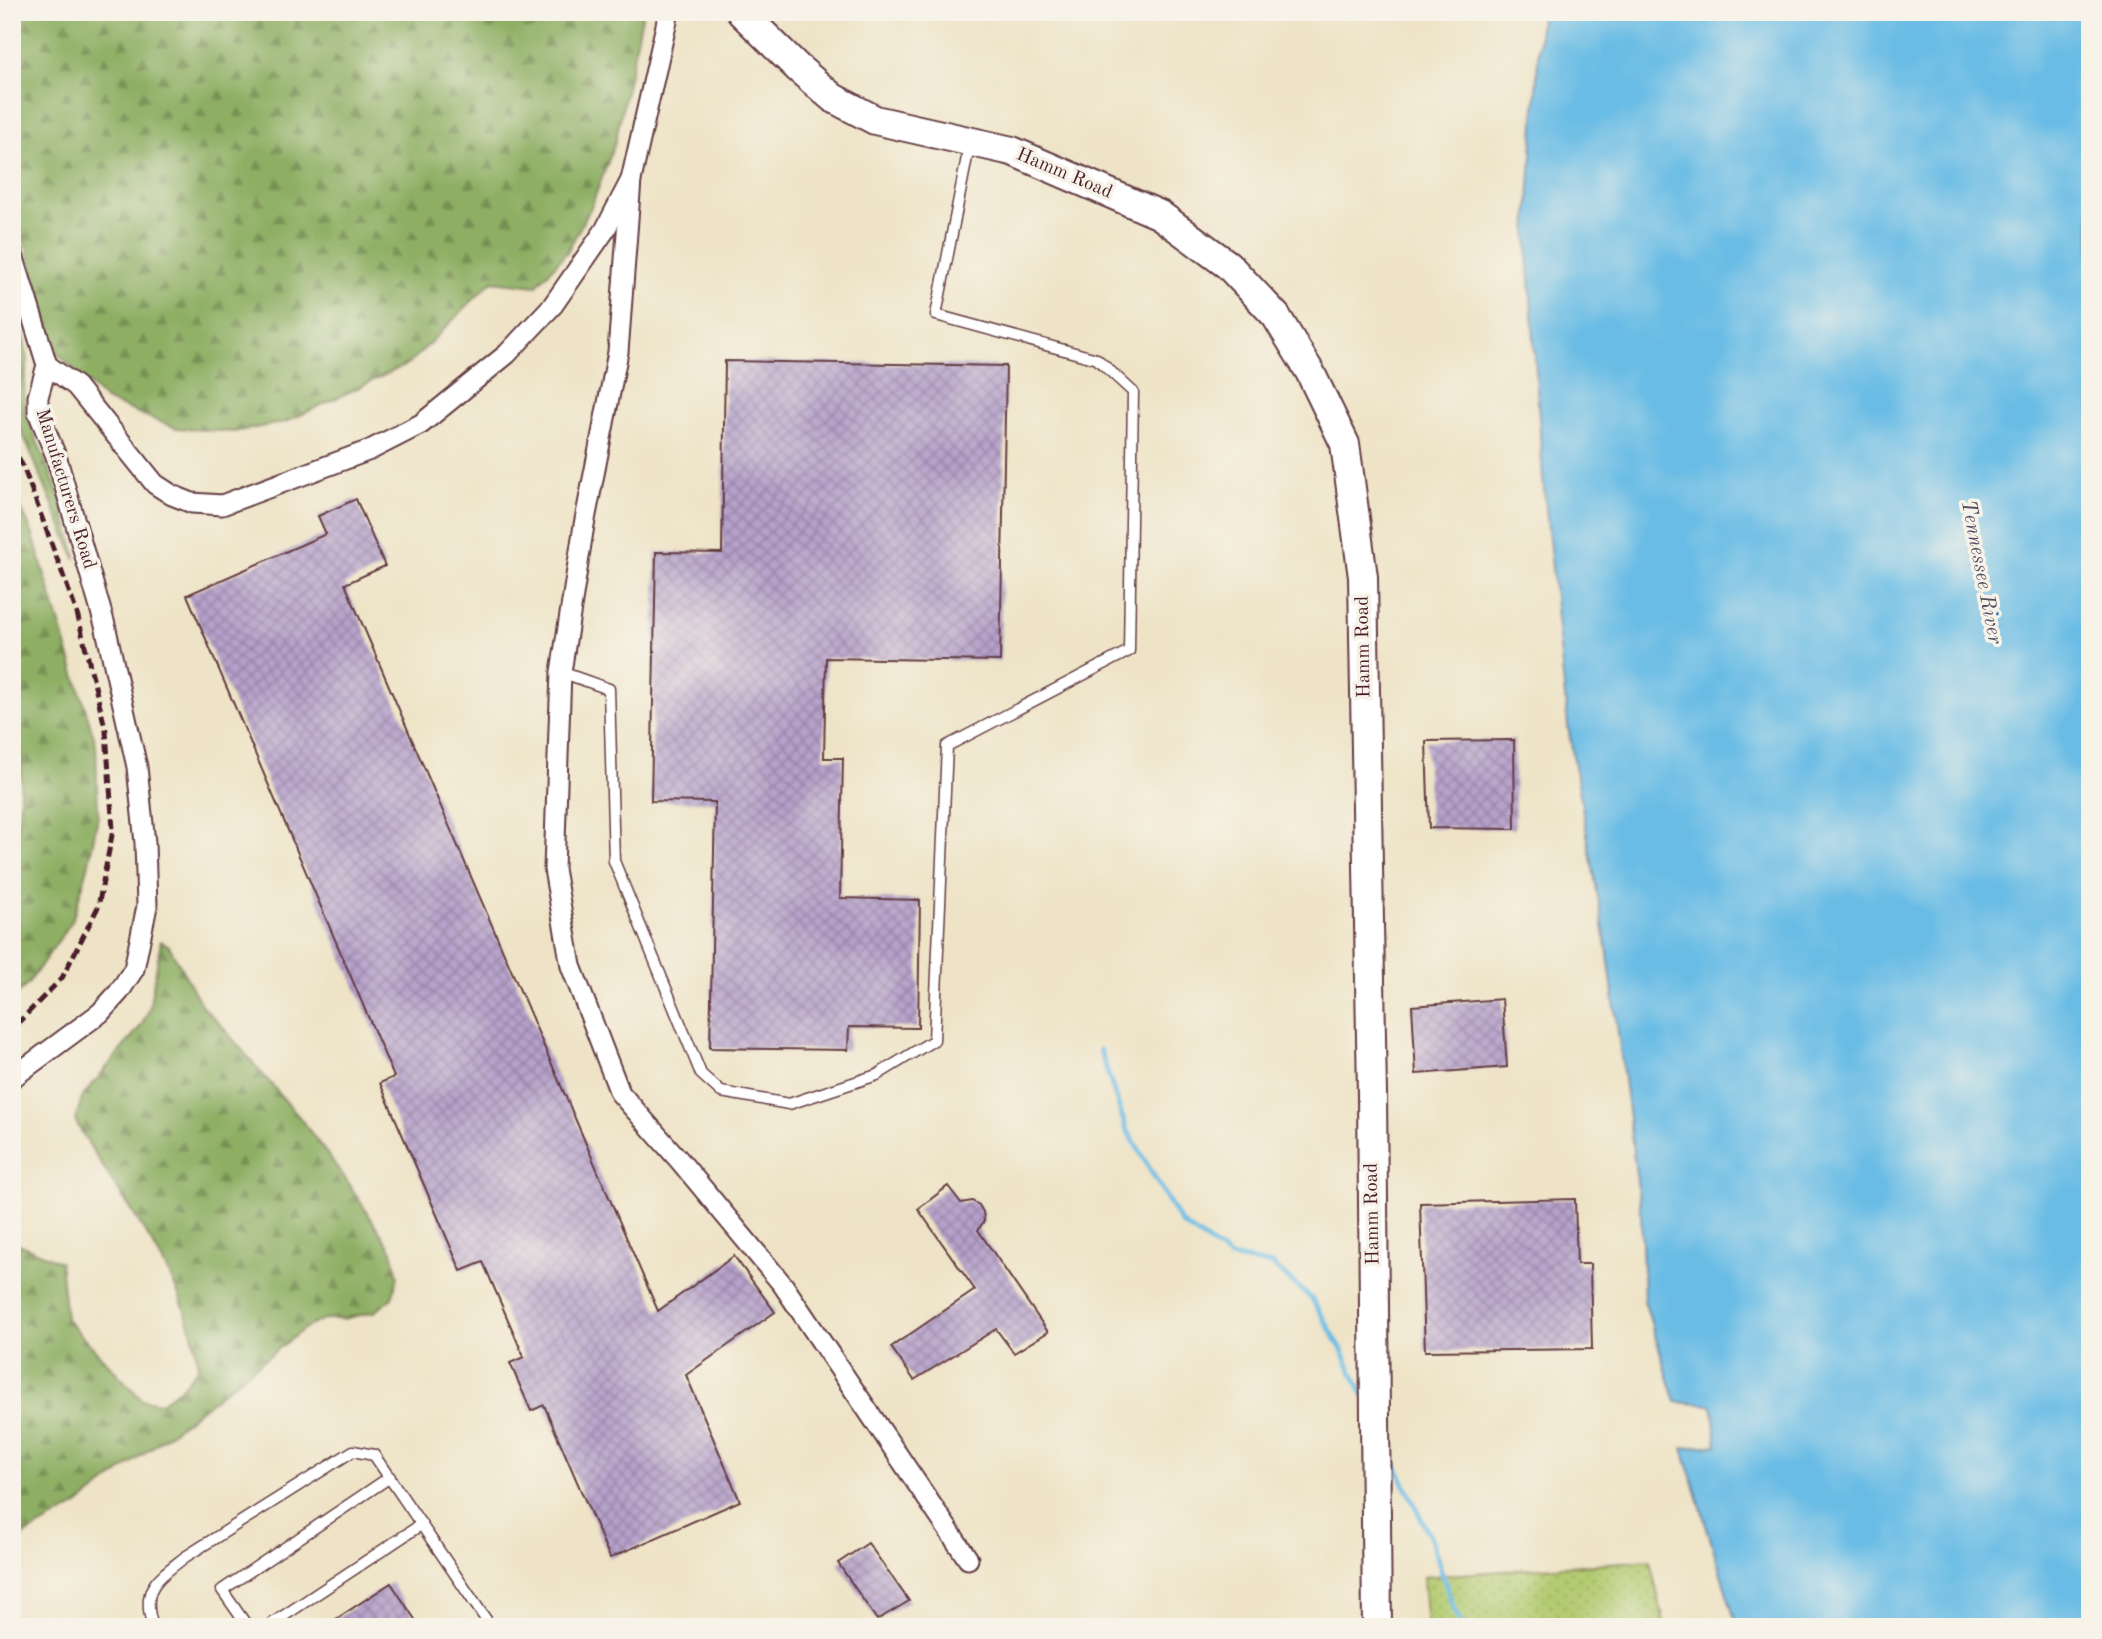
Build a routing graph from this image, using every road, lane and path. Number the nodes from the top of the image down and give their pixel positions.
1 (669, 12) edge
2 (741, 12) edge
3 (768, 12) edge
4 (798, 68) junction
5 (971, 142) junction
6 (631, 180) junction
7 (12, 252) edge
8 (47, 365) junction
9 (561, 672) junction
10 (12, 1078) edge
11 (390, 1477) junction
12 (422, 1524) junction
13 (968, 1559) dead end
14 (153, 1627) edge
15 (248, 1627) edge
16 (267, 1627) edge
17 (491, 1627) edge
18 (1377, 1627) edge

1 - 6 street
2 - 4 main road, Hamm Road
3 - 4 main road
4 - 5 main road, Hamm Road
5 - 9 lane
5 - 18 main road, Hamm Road
6 - 8 street
6 - 9 street
7 - 8 street
8 - 10 street, Manufacturers Road
9 - 13 street
11 - 12 lane
11 - 14 lane
11 - 15 lane
12 - 16 lane
12 - 17 lane

